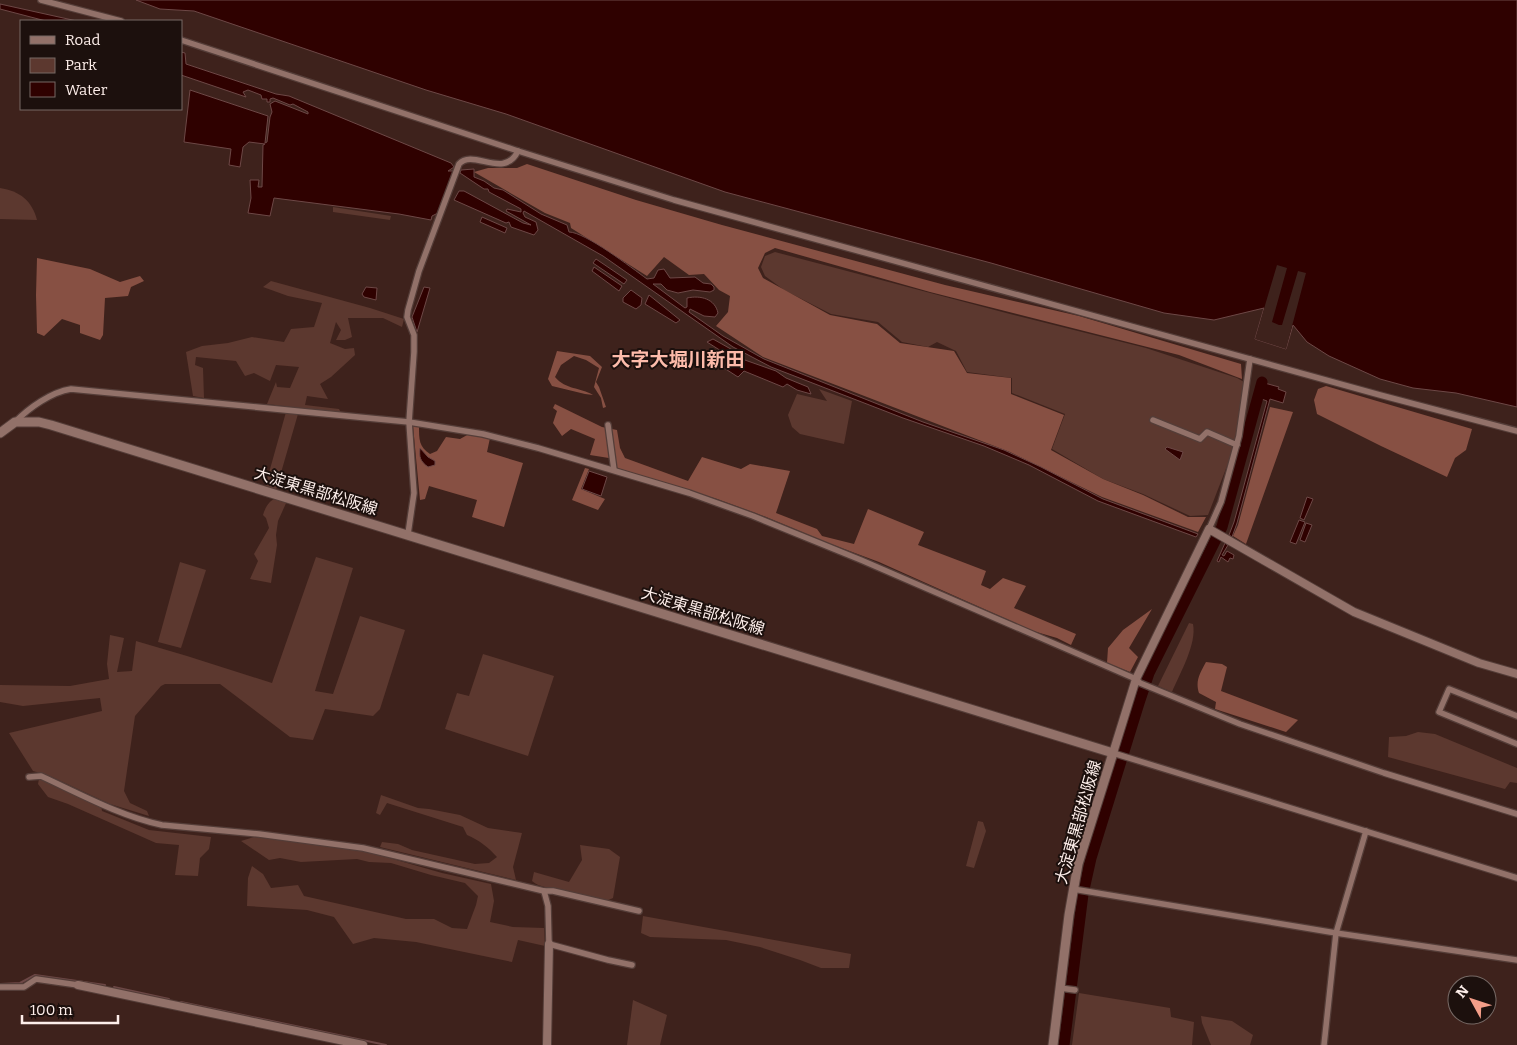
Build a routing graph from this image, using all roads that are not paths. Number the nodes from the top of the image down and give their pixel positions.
1 (41, 0) edge
2 (117, 20) edge
3 (182, 40) edge
4 (518, 151) junction
5 (1250, 359) junction
6 (1153, 420) dead end
7 (15, 422) junction
8 (409, 422) junction
9 (608, 425) dead end
10 (1517, 431) edge
11 (0, 433) edge
12 (1237, 446) junction
13 (614, 470) junction
14 (1210, 530) junction
15 (408, 534) junction
16 (1517, 674) edge
17 (1138, 681) junction
18 (1517, 716) edge
19 (1517, 744) edge
20 (1115, 753) junction
21 (29, 777) dead end
22 (1517, 814) edge
23 (1366, 831) junction
24 (1517, 878) edge
25 (1075, 889) junction
26 (544, 891) junction
27 (639, 911) dead end
28 (1336, 933) junction
29 (548, 944) junction
30 (1517, 960) edge
31 (632, 965) dead end
32 (78, 985) joint
33 (0, 987) edge
34 (1062, 988) junction
35 (1075, 990) dead end
36 (363, 1045) edge
37 (547, 1045) edge
38 (1053, 1045) edge
39 (1324, 1045) edge

1 - 2 street
3 - 4 street
4 - 5 street
4 - 8 street
5 - 10 street
5 - 12 street
6 - 12 street
7 - 8 street
7 - 11 main road
7 - 15 main road, 大淀東黒部松阪線
8 - 13 street
8 - 15 street
9 - 13 street
12 - 14 street
13 - 17 street
14 - 16 street
14 - 17 street
15 - 20 main road, 大淀東黒部松阪線
17 - 20 street
17 - 22 street
18 - 19 street
20 - 23 street
20 - 25 main road, 大淀東黒部松阪線
21 - 26 street
23 - 24 street
23 - 28 street
25 - 28 street
25 - 34 main road, 大淀東黒部松阪線
26 - 27 street
26 - 29 street
28 - 30 street
28 - 39 street
29 - 31 street
29 - 37 street
32 - 33 street
32 - 36 street
34 - 35 street
34 - 38 main road, 大淀東黒部松阪線

